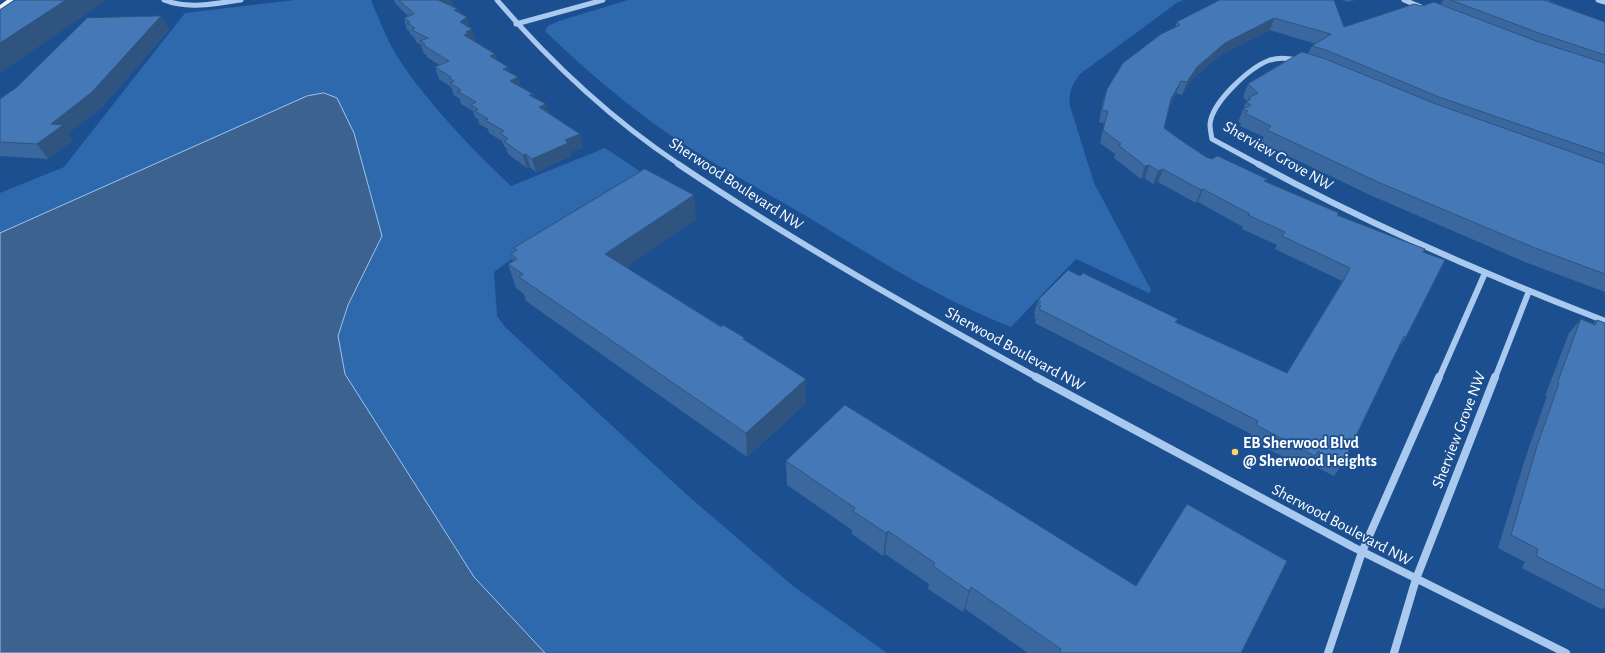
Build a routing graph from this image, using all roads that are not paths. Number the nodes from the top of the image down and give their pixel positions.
1 (11, 0) edge
2 (164, 0) edge
3 (241, 0) edge
4 (497, 0) edge
5 (603, 0) edge
6 (1406, 0) edge
7 (1598, 0) edge
8 (1605, 2) edge
9 (0, 8) edge
10 (1428, 10) edge
11 (516, 24) junction
12 (1306, 62) edge
13 (1486, 273) junction
14 (1529, 291) junction
15 (1605, 321) edge
16 (1362, 552) junction
17 (1416, 579) junction
18 (1328, 653) edge
19 (1394, 653) edge
20 (1566, 653) edge

1 - 9 main road
2 - 3 street
4 - 11 street, Sherwood Boulevard NW
5 - 11 street
6 - 10 street
7 - 8 street
11 - 16 street, Sherwood Boulevard NW
12 - 13 street, Sherview Grove NW
13 - 14 street, Sherview Grove NW
13 - 16 street
14 - 15 street, Sherview Grove NW
14 - 17 street, Sherview Grove NW
16 - 17 street, Sherwood Boulevard NW
16 - 18 street
17 - 19 street, Sherview Grove NW
17 - 20 street, Sherwood Boulevard NW

